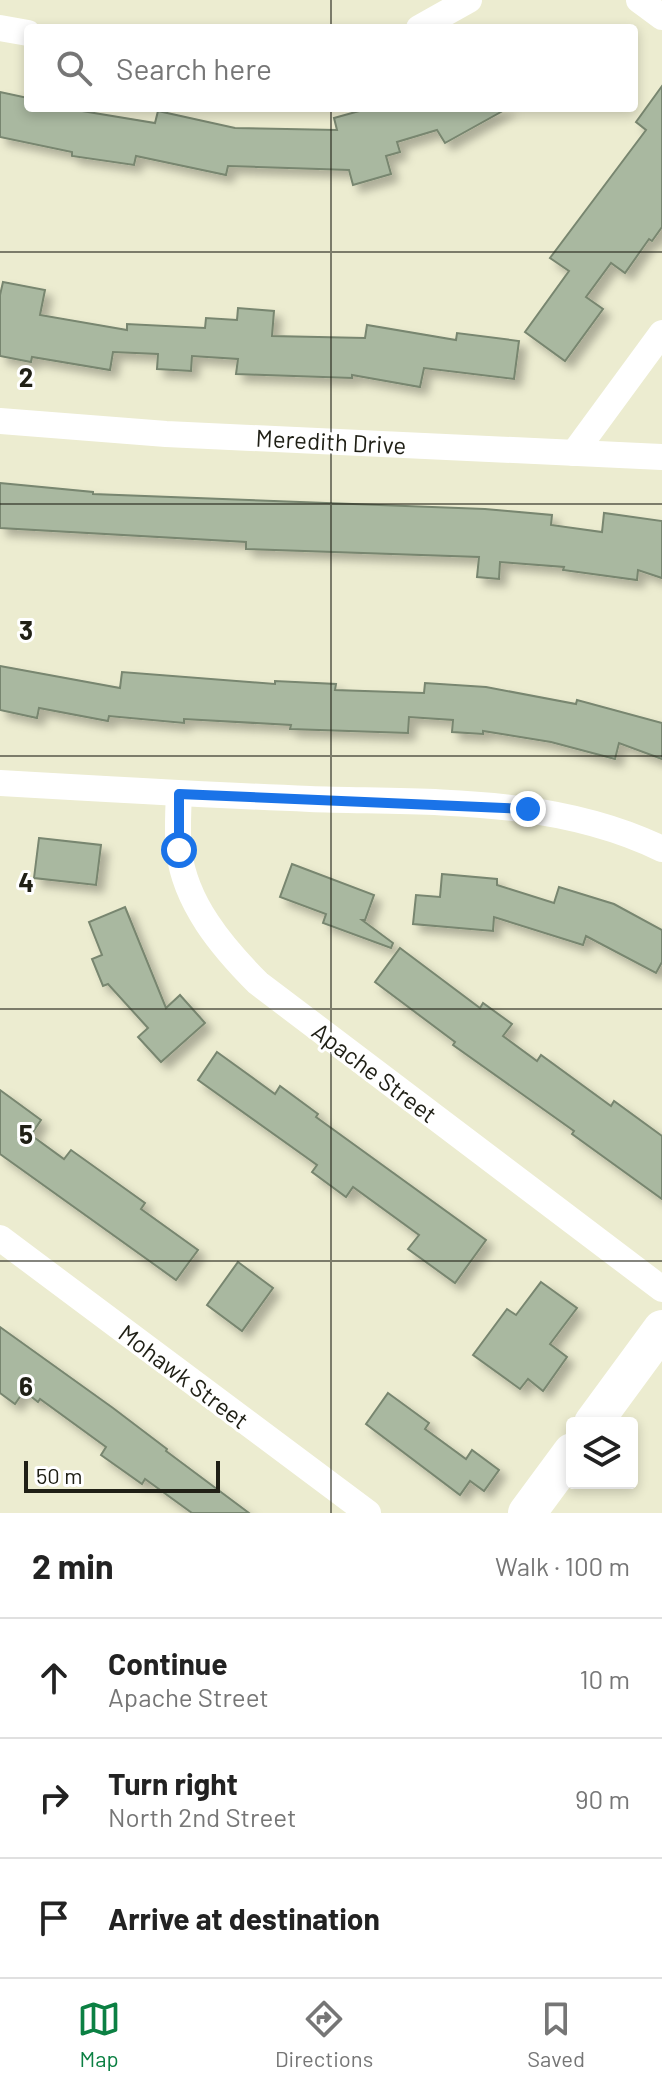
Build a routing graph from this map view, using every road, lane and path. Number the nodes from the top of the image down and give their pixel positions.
1 (469, 0) edge
2 (639, 0) edge
3 (662, 17) edge
4 (426, 24) edge
5 (0, 28) edge
6 (24, 32) edge
7 (662, 333) edge
8 (0, 421) edge
9 (574, 453) junction
10 (662, 457) edge
11 (0, 783) edge
12 (179, 794) junction
13 (662, 849) edge
14 (0, 1238) edge
15 (662, 1289) edge
16 (662, 1329) edge
17 (597, 1417) edge
18 (566, 1460) edge
19 (368, 1513) edge
20 (527, 1513) edge

1 - 4 street
2 - 3 street
5 - 6 street
7 - 9 street
8 - 9 street, Meredith Drive
9 - 10 street, Meredith Drive
11 - 12 street
12 - 13 street
12 - 15 street, Apache Street
14 - 19 street, Mohawk Street
16 - 17 street
18 - 20 street

